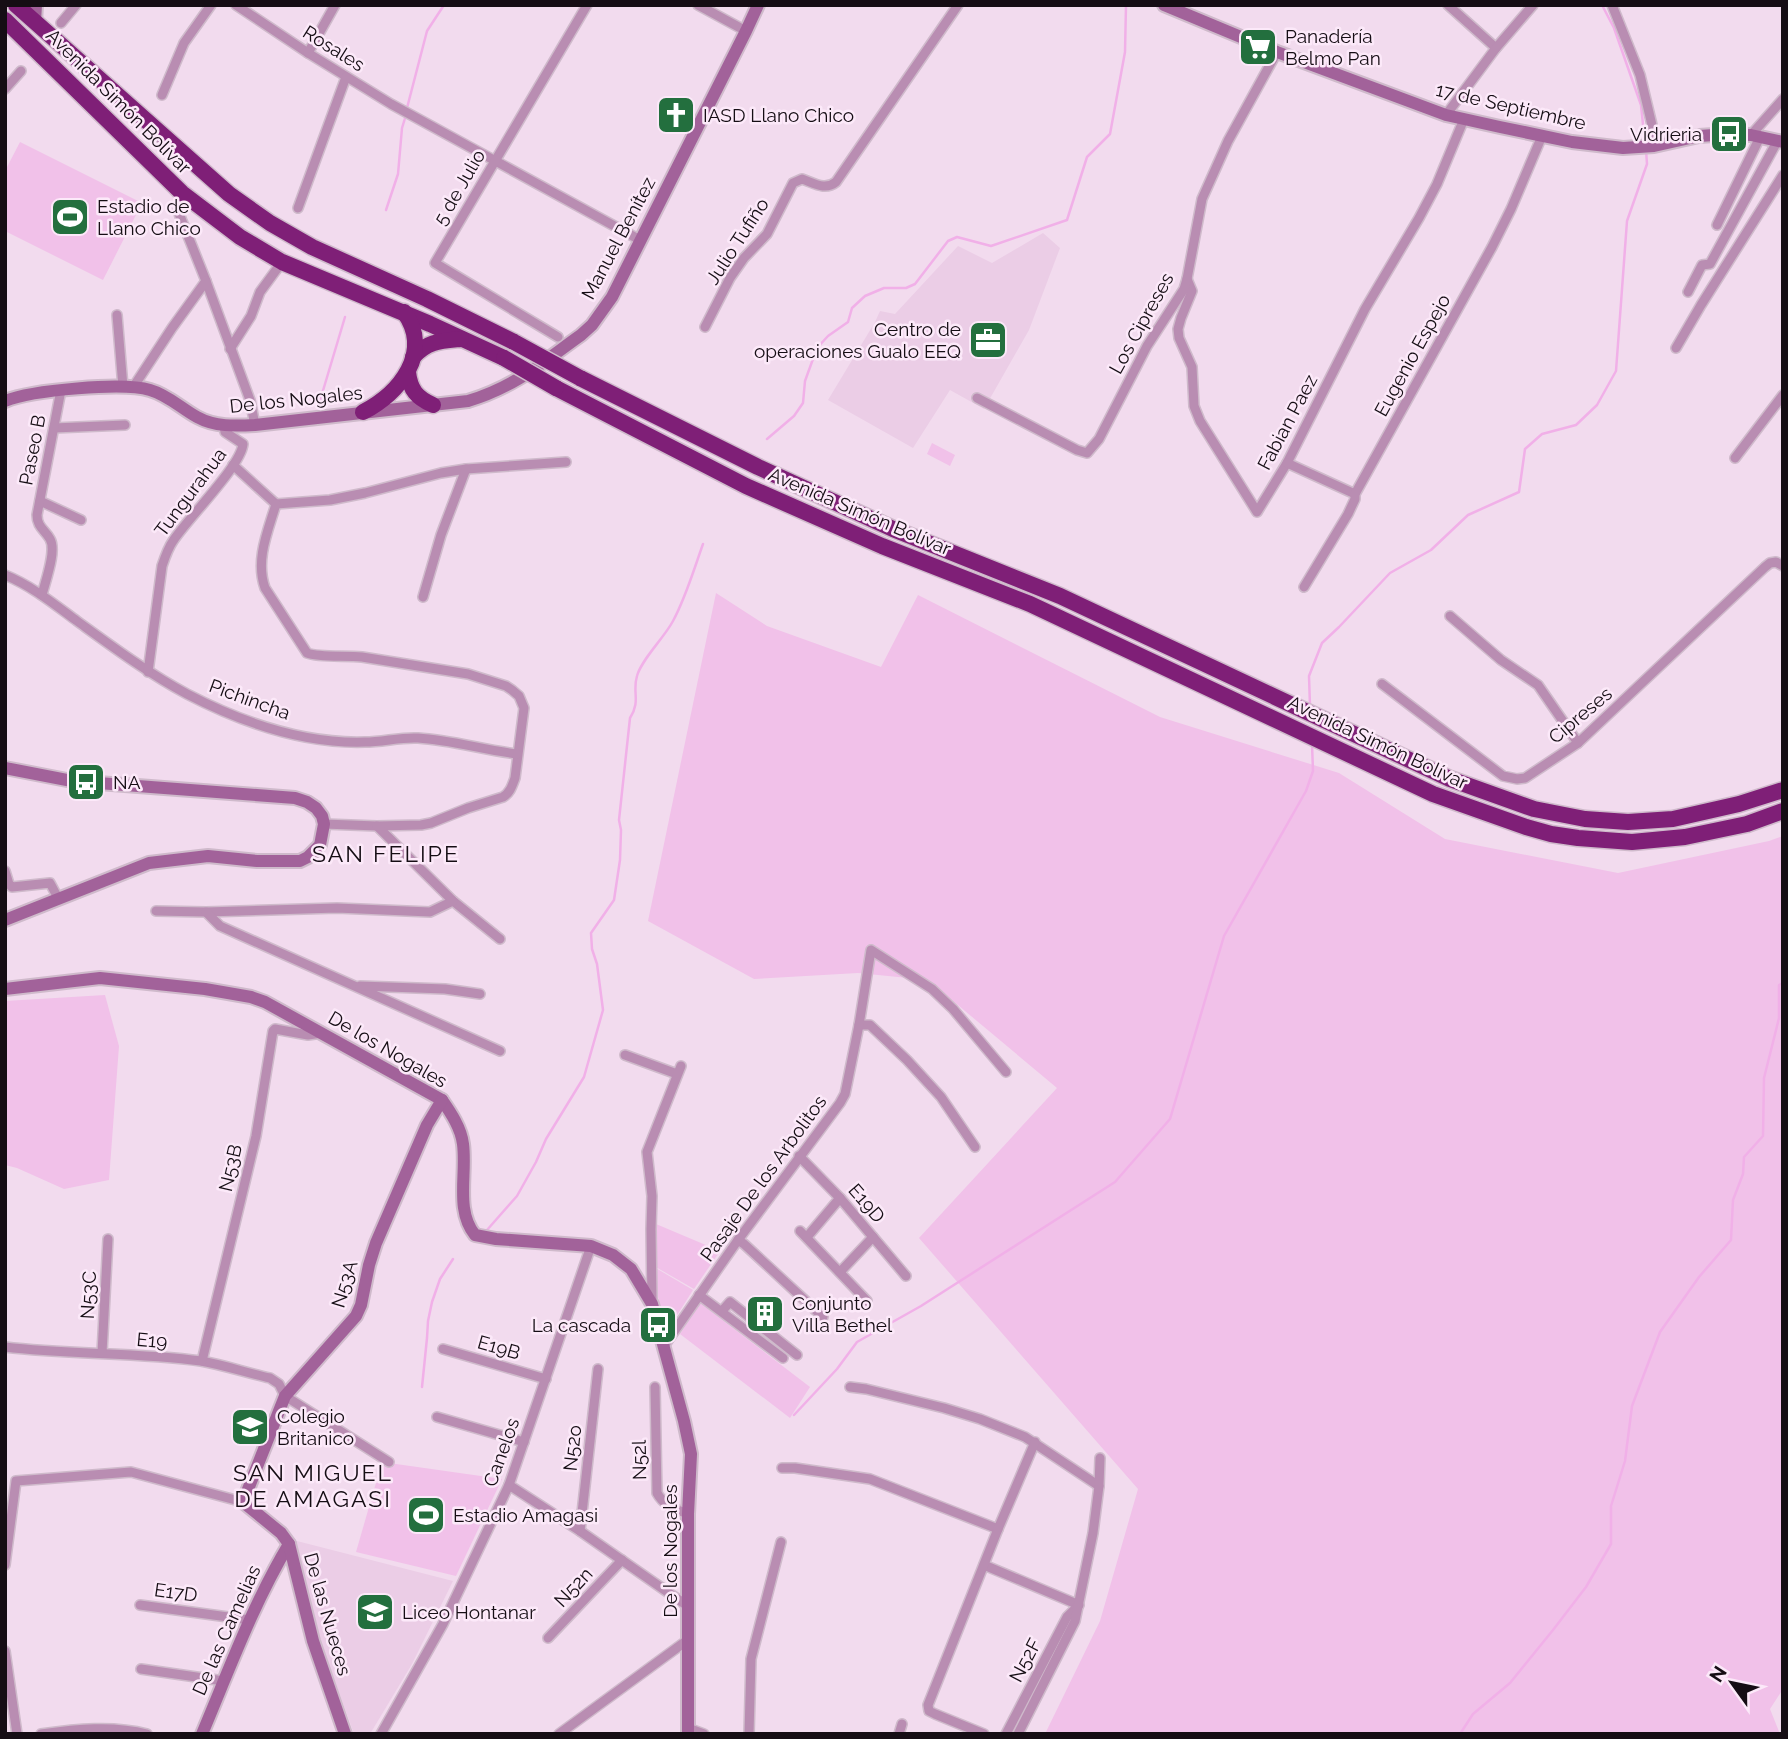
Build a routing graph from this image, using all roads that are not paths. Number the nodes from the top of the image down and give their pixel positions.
1 (16, 5) edge
2 (76, 5) edge
3 (211, 5) edge
4 (236, 5) edge
5 (335, 5) edge
6 (587, 5) edge
7 (698, 5) edge
8 (758, 5) edge
9 (958, 5) edge
10 (1164, 5) edge
11 (1448, 5) edge
12 (1533, 5) edge
13 (1612, 5) edge
14 (1179, 8) edge
15 (35, 13) edge
16 (5, 20) edge
17 (61, 23) dead end
18 (746, 31) junction
19 (1496, 48) junction
20 (1277, 52) junction
21 (308, 53) junction
22 (21, 71) dead end
23 (346, 77) junction
24 (5, 89) edge
25 (162, 96) dead end
26 (1783, 99) edge
27 (1446, 115) junction
28 (1464, 119) junction
29 (1542, 136) junction
30 (1756, 136) junction
31 (1780, 141) edge
32 (1646, 146) junction
33 (495, 160) junction
34 (1783, 175) edge
35 (298, 208) dead end
36 (178, 211) dead end
37 (1717, 225) dead end
38 (640, 240) junction
39 (282, 262) junction
40 (1187, 279) junction
41 (206, 281) junction
42 (1688, 292) dead end
43 (404, 312) junction
44 (117, 315) dead end
45 (705, 327) dead end
46 (558, 337) dead end
47 (463, 339) junction
48 (1676, 348) dead end
49 (230, 349) junction
50 (410, 365) junction
51 (128, 387) junction
52 (61, 390) junction
53 (1783, 395) edge
54 (977, 398) dead end
55 (5, 401) edge
56 (433, 405) junction
57 (363, 412) junction
58 (125, 425) dead end
59 (255, 425) junction
60 (225, 426) junction
61 (54, 428) junction
62 (1735, 458) dead end
63 (566, 462) dead end
64 (1287, 463) junction
65 (233, 465) junction
66 (466, 469) junction
67 (1355, 494) junction
68 (40, 501) junction
69 (276, 504) junction
70 (81, 520) dead end
71 (1783, 566) edge
72 (5, 575) edge
73 (1304, 587) dead end
74 (42, 595) junction
75 (423, 597) dead end
76 (1450, 616) dead end
77 (148, 672) junction
78 (1382, 684) dead end
79 (1578, 743) junction
80 (517, 754) junction
81 (5, 768) edge
82 (1783, 790) edge
83 (1783, 811) edge
84 (324, 824) junction
85 (377, 826) junction
86 (5, 871) edge
87 (58, 898) junction
88 (453, 901) junction
89 (156, 911) dead end
90 (206, 912) junction
91 (5, 920) edge
92 (500, 939) dead end
93 (355, 986) junction
94 (5, 989) edge
95 (480, 995) dead end
96 (859, 1025) junction
97 (322, 1033) junction
98 (500, 1051) dead end
99 (625, 1055) dead end
100 (1006, 1072) dead end
101 (442, 1100) junction
102 (975, 1147) dead end
103 (799, 1156) junction
104 (840, 1198) junction
105 (873, 1237) junction
106 (108, 1239) dead end
107 (738, 1240) junction
108 (591, 1246) junction
109 (840, 1272) junction
110 (906, 1276) dead end
111 (699, 1295) junction
112 (867, 1301) dead end
113 (652, 1304) junction
114 (722, 1311) junction
115 (823, 1317) dead end
116 (664, 1346) junction
117 (5, 1347) edge
118 (443, 1349) dead end
119 (102, 1353) junction
120 (797, 1355) dead end
121 (783, 1358) dead end
122 (202, 1361) junction
123 (598, 1369) dead end
124 (546, 1378) junction
125 (655, 1387) dead end
126 (850, 1387) dead end
127 (285, 1396) junction
128 (437, 1417) dead end
129 (524, 1442) junction
130 (1035, 1443) junction
131 (1100, 1458) dead end
132 (390, 1462) dead end
133 (782, 1468) dead end
134 (509, 1485) junction
135 (1099, 1486) junction
136 (243, 1502) junction
137 (688, 1514) junction
138 (998, 1529) junction
139 (580, 1531) junction
140 (781, 1542) dead end
141 (289, 1544) junction
142 (622, 1560) junction
143 (5, 1564) edge
144 (984, 1565) junction
145 (139, 1605) dead end
146 (1079, 1605) junction
147 (689, 1607) junction
148 (250, 1620) junction
149 (548, 1638) dead end
150 (689, 1639) junction
151 (5, 1651) edge
152 (141, 1669) dead end
153 (224, 1681) junction
154 (688, 1731) edge
155 (17, 1734) edge
156 (41, 1734) edge
157 (147, 1734) edge
158 (202, 1734) edge
159 (345, 1734) edge
160 (381, 1734) edge
161 (559, 1734) edge
162 (704, 1734) edge
163 (749, 1734) edge
164 (984, 1734) edge
165 (1006, 1734) edge
166 (1018, 1734) edge

1 - 15 highway, Avenida Simón Bolívar
2 - 17 street
3 - 25 street
4 - 21 street, Rosales
5 - 21 street
6 - 33 street, 5 de Julio
7 - 18 street
8 - 18 street, Manuel Benítez
9 - 45 street, Julio Tufiño
10 - 14 street, 17 de Septiembre
11 - 19 street
12 - 19 street
13 - 32 street
14 - 20 street, 17 de Septiembre
15 - 82 highway, Avenida Simón Bolívar, bridge
16 - 39 highway, Avenida Simón Bolívar
18 - 38 street, Manuel Benítez
19 - 27 street
20 - 27 street, 17 de Septiembre
20 - 40 street, Los Cipreses
21 - 23 street, Rosales
22 - 24 street
23 - 33 street, Rosales
23 - 35 street
26 - 30 street
27 - 28 street, 17 de Septiembre
28 - 29 street, 17 de Septiembre
28 - 64 street, Fabian Paez
29 - 32 street, 17 de Septiembre
29 - 67 street, Eugenio Espejo
30 - 31 street, 17 de Septiembre
30 - 32 street, 17 de Septiembre
30 - 37 street
31 - 42 street
33 - 38 street, Rosales
33 - 46 street, 5 de Julio
34 - 48 street
36 - 41 street
38 - 56 street, Manuel Benítez
39 - 43 highway, Avenida Simón Bolívar
39 - 49 street
40 - 54 street, Los Cipreses
40 - 64 street, Fabian Paez
41 - 49 street
41 - 51 street
43 - 47 highway, Avenida Simón Bolívar
43 - 50 highway
44 - 51 street
47 - 50 highway
47 - 83 highway, Avenida Simón Bolívar, bridge
49 - 59 street
50 - 56 highway
50 - 57 highway
51 - 52 street, De los Nogales
51 - 60 street, De los Nogales
52 - 55 street, De los Nogales
52 - 61 street, Paseo B
53 - 62 street
56 - 57 street, De los Nogales
57 - 59 street, De los Nogales
58 - 61 street
59 - 60 street, De los Nogales
60 - 65 street, Tungurahua
61 - 68 street, Paseo B
63 - 66 street
64 - 67 street
65 - 69 street
65 - 77 street, Tungurahua
66 - 69 street
66 - 75 street
67 - 73 street, Eugenio Espejo
68 - 70 street
68 - 74 street, Paseo B
69 - 80 street
71 - 79 street, Cipreses
72 - 74 street, Pichincha
74 - 77 street, Pichincha
76 - 79 street
77 - 80 street, Pichincha
78 - 79 street, Cipreses
80 - 85 street
81 - 84 street
84 - 85 street
84 - 87 street
85 - 88 street
86 - 87 street
87 - 91 street
88 - 90 street
88 - 92 street
89 - 90 street
90 - 93 street
93 - 95 street
93 - 98 street
94 - 97 street, De los Nogales
96 - 100 street, Pasaje De los Arbolitos
96 - 102 street
96 - 103 street, Pasaje De los Arbolitos
97 - 101 street, De los Nogales
97 - 122 street, N53B
99 - 113 street
101 - 108 street, De los Nogales
101 - 127 street, N53A
103 - 104 street, E19D
103 - 107 street, Pasaje De los Arbolitos
104 - 105 street, E19D
104 - 109 street
105 - 109 street
105 - 110 street, E19D
106 - 119 street, N53C
107 - 111 street, Pasaje De los Arbolitos
107 - 115 street
108 - 113 street, De los Nogales
108 - 124 street, Canelos
109 - 112 street
111 - 114 street
111 - 116 street, Pasaje De los Arbolitos
113 - 116 street, De los Nogales
114 - 120 street
114 - 121 street
116 - 137 street, De los Nogales
117 - 119 street, E19
118 - 124 street, E19B
119 - 122 street, E19
122 - 127 street, E19
123 - 139 street, N52o
124 - 129 street, Canelos
125 - 137 street, N52l
126 - 130 street
127 - 132 street, E19
127 - 136 street, N53A
128 - 129 street
129 - 134 street, Canelos
130 - 135 street
130 - 138 street
131 - 135 street, N52F
133 - 138 street
134 - 139 street
134 - 160 street, Canelos
135 - 146 street, N52F
136 - 141 street, De las Nueces
136 - 143 street, De las Nueces
137 - 147 street, De los Nogales
138 - 144 street
139 - 142 street
140 - 163 street
141 - 148 street, De las Camelias
141 - 159 street, De las Nueces
142 - 147 street
142 - 149 street, N52n
144 - 146 street
144 - 164 street
145 - 148 street, E17D
146 - 165 street, N52F
146 - 166 street, N52F
147 - 150 street, De los Nogales
148 - 153 street, De las Camelias
150 - 154 street, De los Nogales
150 - 161 street
151 - 155 street
152 - 153 street
153 - 158 street, De las Camelias
154 - 162 street
156 - 157 street

